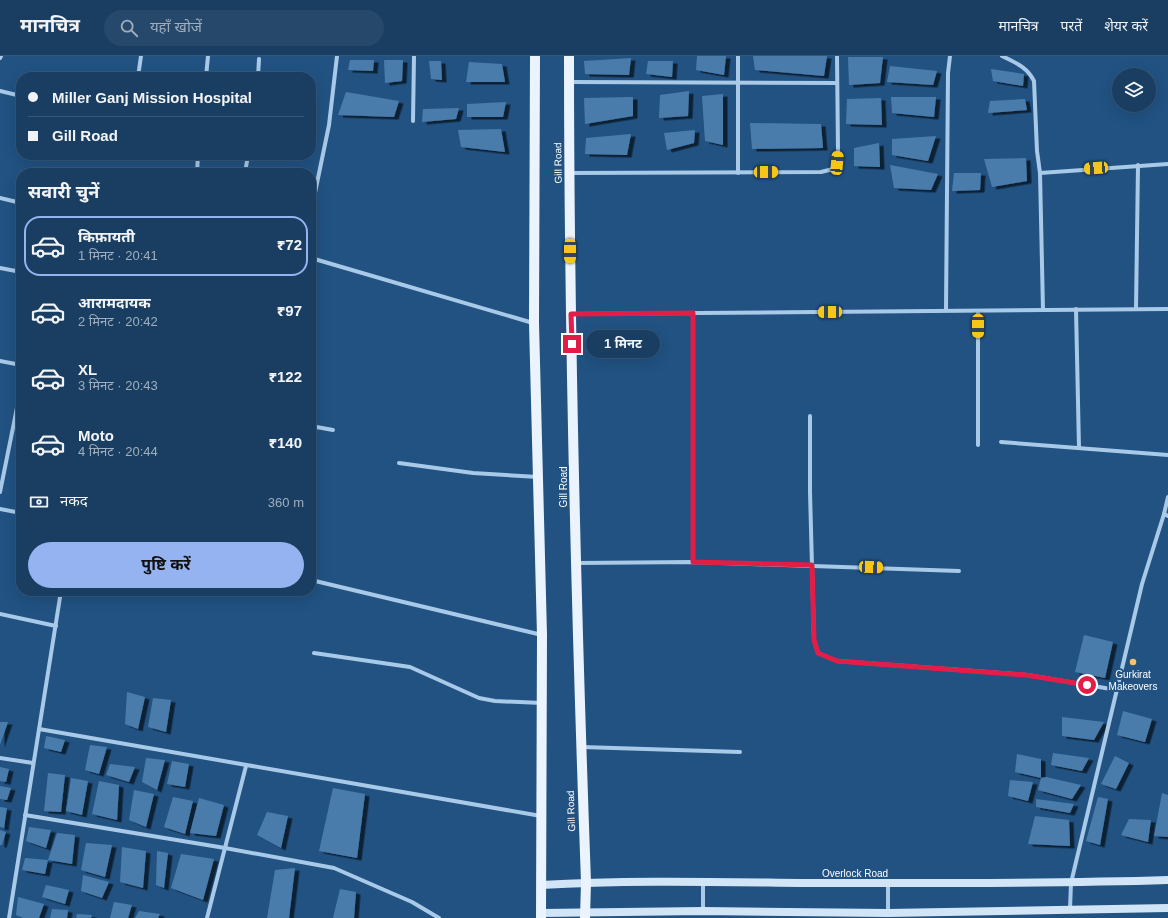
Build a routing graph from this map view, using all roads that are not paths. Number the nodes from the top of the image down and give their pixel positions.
1 (141, 56) edge
2 (208, 56) edge
3 (337, 56) edge
4 (414, 56) edge
5 (535, 56) edge
6 (569, 56) edge
7 (738, 56) edge
8 (837, 56) edge
9 (950, 56) edge
10 (1002, 56) edge
11 (259, 58) dead end
12 (139, 72) edge
13 (206, 72) edge
14 (258, 72) edge
15 (569, 82) junction
16 (837, 82) junction
17 (738, 83) junction
18 (0, 91) edge
19 (16, 95) edge
20 (413, 121) dead end
21 (1168, 164) edge
22 (1138, 165) junction
23 (1040, 172) junction
24 (570, 173) junction
25 (738, 173) junction
26 (316, 188) edge
27 (0, 198) edge
28 (16, 202) edge
29 (316, 259) edge
30 (0, 268) edge
31 (16, 271) edge
32 (1076, 309) junction
33 (1136, 309) junction
34 (1168, 309) edge
35 (946, 310) junction
36 (1043, 310) junction
37 (978, 311) junction
38 (693, 313) junction
39 (571, 314) junction
40 (534, 324) junction
41 (0, 361) edge
42 (16, 364) edge
43 (16, 413) edge
44 (810, 416) dead end
45 (316, 427) edge
46 (333, 430) dead end
47 (1001, 442) dead end
48 (978, 445) dead end
49 (1079, 448) junction
50 (1168, 455) edge
51 (399, 463) dead end
52 (538, 477) junction
53 (0, 492) edge
54 (1168, 497) edge
55 (0, 509) edge
56 (16, 513) edge
57 (1166, 515) edge
58 (693, 562) junction
59 (575, 564) junction
60 (812, 565) junction
61 (959, 571) dead end
62 (316, 581) edge
63 (60, 596) edge
64 (0, 614) edge
65 (56, 626) junction
66 (542, 635) junction
67 (314, 654) dead end
68 (1117, 690) junction
69 (542, 704) junction
70 (39, 729) junction
71 (581, 746) junction
72 (740, 752) dead end
73 (0, 758) edge
74 (34, 763) junction
75 (246, 766) junction
76 (25, 815) junction
77 (543, 817) junction
78 (225, 848) junction
79 (1168, 880) edge
80 (586, 882) junction
81 (703, 882) junction
82 (888, 883) junction
83 (1071, 883) junction
84 (541, 885) junction
85 (1168, 908) edge
86 (1070, 909) junction
87 (703, 911) junction
88 (888, 912) junction
89 (541, 915) edge
90 (585, 915) edge
91 (9, 918) edge
92 (207, 918) edge
93 (440, 918) edge

1 - 12 street
2 - 13 street
3 - 26 street
4 - 20 street
5 - 40 main road
6 - 15 main road, Gill Road
7 - 17 street
8 - 16 street
9 - 35 street
10 - 23 street
11 - 14 street
15 - 17 street
15 - 24 main road, Gill Road
16 - 17 street
16 - 25 street
17 - 25 street
18 - 19 street
21 - 22 street
22 - 23 street
22 - 33 street
23 - 36 street
24 - 25 street
24 - 39 main road, Gill Road
27 - 28 street
29 - 40 street
30 - 31 street
32 - 33 street
32 - 36 street
32 - 49 street
33 - 34 street
35 - 37 street
35 - 38 street
36 - 37 street
37 - 48 street
38 - 39 street
38 - 58 street
39 - 59 main road, Gill Road
40 - 52 main road
41 - 42 street
43 - 53 street
44 - 60 street
45 - 46 street
47 - 49 street
49 - 50 street
51 - 52 street
52 - 66 main road
54 - 57 street
55 - 56 street
57 - 68 street
58 - 59 street
58 - 60 street
59 - 71 main road, Gill Road
60 - 61 street
60 - 68 street
62 - 66 street
63 - 65 street
64 - 65 street
65 - 70 street
66 - 69 main road
67 - 69 street
68 - 83 street
69 - 77 main road
70 - 74 street
70 - 75 street
71 - 72 street
71 - 80 main road, Gill Road
73 - 74 street
74 - 76 street
75 - 77 street
75 - 78 street
76 - 78 street
76 - 91 street
77 - 84 main road
78 - 92 street
78 - 93 street
79 - 83 street, Overlock Road
80 - 81 street, Overlock Road
80 - 84 street, Overlock Road
80 - 90 main road, Gill Road
81 - 82 street, Overlock Road
81 - 87 street
82 - 83 street, Overlock Road
82 - 88 street
83 - 86 street
84 - 89 main road
85 - 86 street
86 - 88 street
87 - 88 street
87 - 90 street
89 - 90 street

